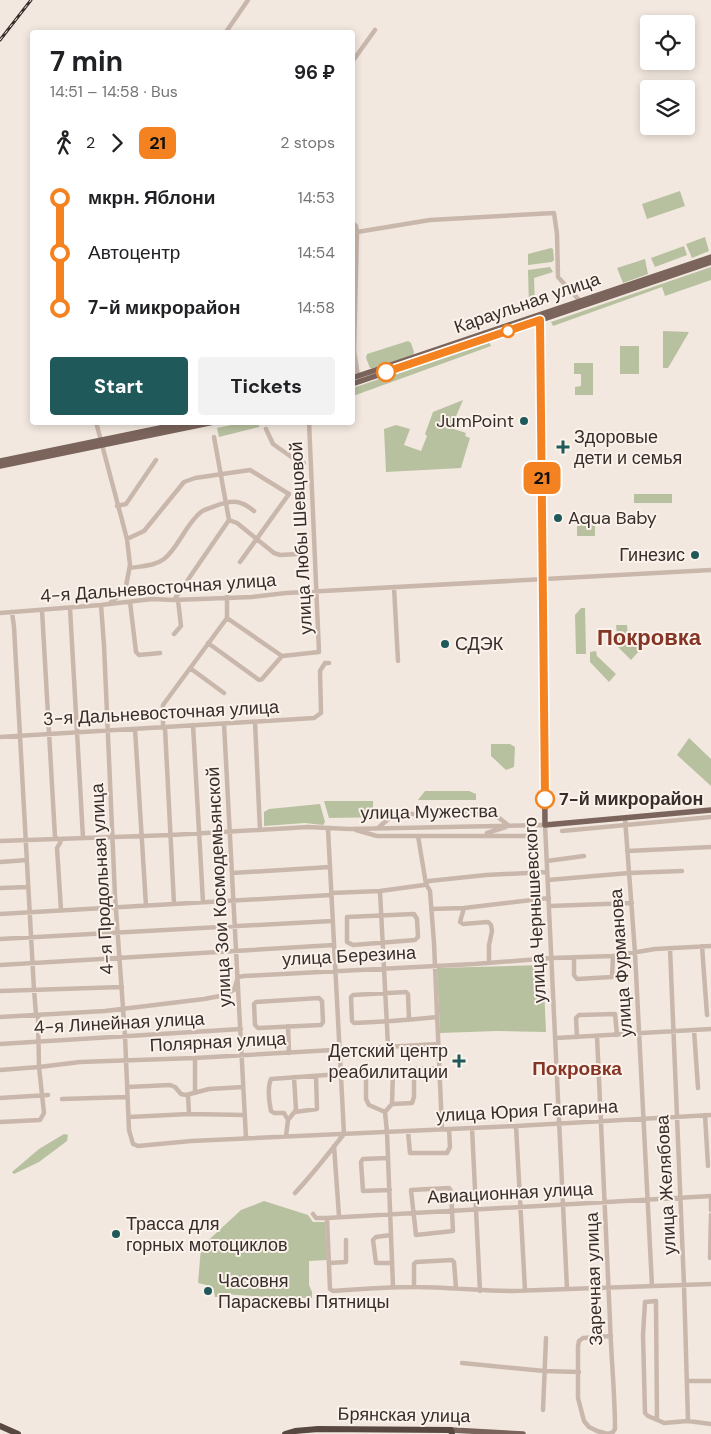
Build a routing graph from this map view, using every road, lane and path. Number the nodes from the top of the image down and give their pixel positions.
1 (248, 0) edge
2 (227, 30) edge
3 (375, 30) dead end
4 (355, 58) edge
5 (355, 225) edge
6 (357, 232) junction
7 (711, 257) edge
8 (711, 262) edge
9 (580, 301) junction
10 (355, 311) edge
11 (540, 317) junction
12 (355, 377) edge
13 (355, 383) edge
14 (97, 425) edge
15 (177, 425) edge
16 (198, 425) edge
17 (309, 425) edge
18 (266, 429) dead end
19 (214, 437) dead end
20 (100, 443) junction
21 (156, 460) dead end
22 (0, 461) edge
23 (304, 463) dead end
24 (0, 466) edge
25 (222, 473) junction
26 (225, 502) junction
27 (117, 506) junction
28 (254, 511) dead end
29 (229, 520) junction
30 (127, 539) junction
31 (256, 539) junction
32 (298, 554) dead end
33 (240, 562) dead end
34 (130, 568) junction
35 (711, 570) edge
36 (543, 580) junction
37 (394, 587) junction
38 (318, 591) junction
39 (227, 597) junction
40 (176, 600) junction
41 (130, 602) junction
42 (109, 604) junction
43 (100, 606) junction
44 (70, 608) junction
45 (42, 610) junction
46 (12, 612) junction
47 (0, 613) edge
48 (227, 618) junction
49 (174, 634) dead end
50 (208, 643) junction
51 (160, 653) dead end
52 (282, 656) junction
53 (398, 661) dead end
54 (327, 663) dead end
55 (190, 668) junction
56 (224, 693) dead end
57 (255, 722) junction
58 (224, 724) junction
59 (193, 725) junction
60 (164, 728) junction
61 (135, 729) junction
62 (107, 731) junction
63 (78, 733) junction
64 (49, 734) junction
65 (19, 735) junction
66 (0, 736) edge
67 (711, 810) edge
68 (711, 817) edge
69 (625, 821) junction
70 (545, 824) junction
71 (510, 826) junction
72 (377, 828) junction
73 (328, 829) junction
74 (355, 829) junction
75 (260, 830) junction
76 (562, 831) dead end
77 (229, 832) junction
78 (199, 833) junction
79 (171, 835) junction
80 (481, 835) junction
81 (141, 836) junction
82 (418, 836) junction
83 (532, 836) dead end
84 (112, 837) junction
85 (83, 838) junction
86 (58, 839) junction
87 (0, 841) edge
88 (26, 841) junction
89 (711, 847) edge
90 (627, 851) junction
91 (584, 856) dead end
92 (27, 860) junction
93 (547, 861) junction
94 (0, 862) edge
95 (330, 867) junction
96 (682, 871) dead end
97 (547, 872) junction
98 (232, 873) junction
99 (629, 873) junction
100 (548, 880) junction
101 (426, 884) junction
102 (28, 887) junction
103 (0, 888) edge
104 (380, 891) junction
105 (331, 894) junction
106 (549, 898) junction
107 (234, 901) junction
108 (203, 902) junction
109 (632, 903) junction
110 (174, 904) junction
111 (146, 906) junction
112 (550, 906) junction
113 (117, 907) junction
114 (464, 908) junction
115 (431, 909) junction
116 (61, 910) junction
117 (30, 912) junction
118 (0, 914) edge
119 (382, 915) junction
120 (332, 921) junction
121 (235, 926) junction
122 (118, 932) junction
123 (32, 938) junction
124 (0, 940) edge
125 (383, 942) junction
126 (334, 945) junction
127 (702, 946) junction
128 (711, 946) edge
129 (670, 948) junction
130 (236, 951) junction
131 (635, 953) junction
132 (613, 956) junction
133 (574, 957) junction
134 (120, 958) junction
135 (552, 958) junction
136 (33, 963) junction
137 (489, 963) junction
138 (0, 965) edge
139 (435, 965) junction
140 (385, 968) junction
141 (335, 971) junction
142 (238, 977) junction
143 (122, 986) junction
144 (34, 990) junction
145 (0, 992) edge
146 (385, 993) junction
147 (123, 1009) junction
148 (38, 1015) junction
149 (707, 1015) dead end
150 (0, 1017) edge
151 (437, 1017) junction
152 (409, 1020) junction
153 (387, 1021) junction
154 (288, 1026) junction
155 (711, 1029) edge
156 (241, 1030) junction
157 (694, 1030) junction
158 (673, 1031) junction
159 (640, 1033) junction
160 (617, 1035) junction
161 (125, 1036) junction
162 (598, 1036) junction
163 (577, 1037) junction
164 (556, 1038) junction
165 (38, 1042) junction
166 (0, 1044) edge
167 (438, 1044) junction
168 (388, 1046) junction
169 (339, 1049) junction
170 (289, 1053) junction
171 (242, 1056) junction
172 (195, 1058) junction
173 (125, 1059) junction
174 (39, 1067) junction
175 (438, 1068) junction
176 (0, 1070) edge
177 (393, 1070) junction
178 (414, 1070) junction
179 (340, 1074) junction
180 (316, 1076) junction
181 (294, 1077) junction
182 (128, 1087) junction
183 (243, 1087) junction
184 (698, 1088) dead end
185 (195, 1093) junction
186 (41, 1094) junction
187 (188, 1094) junction
188 (48, 1095) dead end
189 (127, 1096) junction
190 (0, 1098) edge
191 (62, 1100) dead end
192 (392, 1104) junction
193 (295, 1112) junction
194 (384, 1112) junction
195 (189, 1114) junction
196 (711, 1114) edge
197 (245, 1115) junction
198 (705, 1115) junction
199 (129, 1117) junction
200 (676, 1117) junction
201 (644, 1119) junction
202 (288, 1120) junction
203 (601, 1121) junction
204 (0, 1122) edge
205 (559, 1124) junction
206 (516, 1126) junction
207 (472, 1128) junction
208 (442, 1129) junction
209 (449, 1129) junction
210 (408, 1131) junction
211 (387, 1132) junction
212 (344, 1134) junction
213 (286, 1136) junction
214 (246, 1138) junction
215 (138, 1146) joint
216 (334, 1146) junction
217 (388, 1158) junction
218 (708, 1166) dead end
219 (390, 1190) junction
220 (295, 1193) dead end
221 (711, 1196) edge
222 (680, 1198) junction
223 (647, 1199) junction
224 (605, 1202) junction
225 (563, 1204) junction
226 (521, 1207) junction
227 (475, 1209) junction
228 (452, 1210) junction
229 (711, 1210) edge
230 (412, 1212) junction
231 (391, 1213) junction
232 (312, 1214) dead end
233 (339, 1216) junction
234 (711, 1216) edge
235 (327, 1218) junction
236 (391, 1235) junction
237 (346, 1240) dead end
238 (710, 1258) edge
239 (329, 1263) junction
240 (392, 1263) junction
241 (711, 1284) edge
242 (684, 1285) junction
243 (652, 1286) junction
244 (393, 1287) junction
245 (414, 1287) junction
246 (456, 1288) junction
247 (609, 1288) junction
248 (567, 1289) junction
249 (525, 1290) junction
250 (480, 1291) junction
251 (644, 1316) junction
252 (656, 1316) junction
253 (610, 1336) junction
254 (546, 1338) dead end
255 (462, 1363) dead end
256 (544, 1371) junction
257 (578, 1372) junction
258 (688, 1381) junction
259 (711, 1381) edge
260 (543, 1410) dead end
261 (657, 1420) junction
262 (688, 1421) junction
263 (711, 1424) edge
264 (0, 1426) edge
265 (476, 1431) junction
266 (398, 1432) edge
267 (451, 1432) edge
268 (18, 1434) edge
269 (285, 1434) edge
270 (470, 1434) edge
271 (522, 1434) edge

1 - 2 street
3 - 4 street
5 - 6 street
6 - 9 street
6 - 10 street
7 - 9 main road, Караульная улица
8 - 11 main road, Караульная улица
9 - 11 main road, Караульная улица
11 - 12 main road, Караульная улица
11 - 13 main road, Караульная улица
11 - 36 main road, улица Чернышевского
14 - 20 street
15 - 20 main road
16 - 20 main road
17 - 38 street, улица Любы Шевцовой
18 - 23 street
19 - 25 street
20 - 22 main road
20 - 24 main road
20 - 27 street
21 - 27 street
25 - 26 street
25 - 30 street
25 - 31 street
26 - 28 street
26 - 29 street
26 - 34 street
27 - 30 street
29 - 31 street
29 - 40 street
30 - 34 street
31 - 32 street
31 - 33 street
34 - 42 street
35 - 36 street, 4-я Дальневосточная улица
36 - 37 street, 4-я Дальневосточная улица
36 - 70 main road, улица Чернышевского
37 - 38 street, 4-я Дальневосточная улица
37 - 53 street
38 - 39 street, 4-я Дальневосточная улица
38 - 52 street, улица Любы Шевцовой
39 - 40 street, 4-я Дальневосточная улица
39 - 48 street
40 - 41 street, 4-я Дальневосточная улица
40 - 49 street
41 - 42 street, 4-я Дальневосточная улица
41 - 51 street
42 - 43 street, 4-я Дальневосточная улица
43 - 44 street, 4-я Дальневосточная улица
43 - 62 street, 4-я Продольная улица
44 - 45 street, 4-я Дальневосточная улица
44 - 63 street
45 - 46 street, 4-я Дальневосточная улица
45 - 64 street
46 - 47 street, 4-я Дальневосточная улица
46 - 65 street
48 - 50 street
48 - 52 street
50 - 52 street
50 - 55 street
54 - 57 street, 3-я Дальневосточная улица
55 - 56 street
55 - 60 street
57 - 58 street, 3-я Дальневосточная улица
57 - 75 street
58 - 59 street, 3-я Дальневосточная улица
58 - 77 street, улица Зои Космодемьянской
59 - 60 street, 3-я Дальневосточная улица
59 - 78 street
60 - 61 street, 3-я Дальневосточная улица
60 - 79 street
61 - 62 street, 3-я Дальневосточная улица
61 - 81 street
62 - 63 street, 3-я Дальневосточная улица
62 - 84 street, 4-я Продольная улица
63 - 64 street, 3-я Дальневосточная улица
63 - 85 street
64 - 65 street, 3-я Дальневосточная улица
64 - 86 street
65 - 66 street, 3-я Дальневосточная улица
65 - 88 street
67 - 69 main road, улица Мужества
68 - 69 street
69 - 70 main road, улица Мужества
69 - 76 street
69 - 90 street, улица Фурманова
70 - 71 street, улица Мужества
70 - 93 street, улица Чернышевского
71 - 72 street, улица Мужества
71 - 72 street
71 - 80 street
72 - 74 street, улица Мужества
73 - 74 street, улица Мужества
73 - 75 street, улица Мужества
73 - 95 street
74 - 82 street
75 - 77 street, улица Мужества
77 - 78 street, улица Мужества
77 - 98 street, улица Зои Космодемьянской
78 - 79 street, улица Мужества
78 - 108 street
79 - 81 street, улица Мужества
79 - 110 street
80 - 82 street
80 - 83 street
81 - 84 street, улица Мужества
81 - 111 street
82 - 101 street
84 - 85 street, улица Мужества
84 - 113 street, 4-я Продольная улица
85 - 86 street, улица Мужества
86 - 88 street, улица Мужества
86 - 116 street
87 - 88 street, улица Мужества
88 - 92 street
89 - 90 street
90 - 99 street, улица Фурманова
91 - 93 street
92 - 94 street
92 - 102 street
93 - 97 street, улица Чернышевского
95 - 98 street
95 - 105 street
96 - 99 street
97 - 100 street, улица Чернышевского
97 - 101 street
98 - 107 street, улица Зои Космодемьянской
99 - 100 street
99 - 109 street, улица Фурманова
100 - 106 street, улица Чернышевского
101 - 104 street
101 - 115 street
102 - 103 street
102 - 117 street
104 - 105 street
104 - 119 street
105 - 107 street
105 - 120 street
106 - 112 street, улица Чернышевского
106 - 114 street
107 - 108 street
107 - 121 street, улица Зои Космодемьянской
108 - 110 street
109 - 112 street
109 - 131 street, улица Фурманова
110 - 111 street
111 - 113 street
112 - 135 street, улица Чернышевского
113 - 116 street
113 - 122 street, 4-я Продольная улица
114 - 115 street
114 - 137 street
115 - 139 street
116 - 117 street
117 - 118 street
117 - 123 street
119 - 125 street
119 - 125 street
119 - 125 street
120 - 121 street
120 - 126 street
121 - 122 street
121 - 130 street, улица Зои Космодемьянской
122 - 123 street
122 - 134 street, 4-я Продольная улица
123 - 124 street
123 - 136 street
125 - 140 street
126 - 130 street
126 - 141 street
127 - 128 street, улица Березина
127 - 129 street, улица Березина
127 - 149 street
129 - 131 street, улица Березина
129 - 158 street, улица Желябова
130 - 134 street
130 - 142 street, улица Зои Космодемьянской
131 - 132 street, улица Березина
131 - 159 street, улица Фурманова
132 - 133 street, улица Березина
132 - 133 street
133 - 135 street, улица Березина
134 - 136 street
134 - 143 street, 4-я Продольная улица
135 - 137 street, улица Березина
135 - 164 street, улица Чернышевского
136 - 138 street
136 - 144 street
137 - 139 street, улица Березина
139 - 140 street, улица Березина
139 - 151 street
140 - 141 street, улица Березина
140 - 146 street
141 - 142 street, улица Березина
141 - 169 street
142 - 147 street
142 - 156 street, улица Зои Космодемьянской
143 - 144 street
143 - 147 street, 4-я Продольная улица
144 - 145 street
144 - 148 street
146 - 152 street
146 - 153 street
146 - 153 street
147 - 148 street
147 - 161 street, 4-я Продольная улица
148 - 150 street
148 - 165 street
151 - 152 street
151 - 167 street
152 - 153 street
153 - 168 street
154 - 154 street
154 - 170 street
155 - 157 street
156 - 161 street, 4-я Линейная улица
156 - 171 street, улица Зои Космодемьянской
157 - 158 street
157 - 184 street
158 - 159 street
158 - 200 street, улица Желябова
159 - 160 street
159 - 201 street, улица Фурманова
160 - 162 street
160 - 163 street
161 - 165 street, 4-я Линейная улица
161 - 173 street, 4-я Продольная улица
162 - 163 street
162 - 203 street, Заречная улица
163 - 164 street
164 - 205 street, улица Чернышевского
165 - 166 street, 4-я Линейная улица
165 - 174 street
167 - 168 street, Полярная улица
167 - 175 street
168 - 169 street, Полярная улица
169 - 170 street, Полярная улица
169 - 179 street
170 - 171 street, Полярная улица
171 - 172 street, Полярная улица
171 - 183 street, улица Зои Космодемьянской
172 - 173 street, Полярная улица
172 - 185 street
173 - 174 street, Полярная улица
173 - 182 street, 4-я Продольная улица
174 - 176 street, Полярная улица
174 - 186 street
175 - 178 street
175 - 208 street
177 - 178 street
177 - 192 street
177 - 194 street
178 - 192 street
179 - 180 street
179 - 212 street
180 - 181 street
180 - 193 street
181 - 193 street
181 - 202 street
182 - 187 street
182 - 189 street, 4-я Продольная улица
183 - 185 street
183 - 197 street, улица Зои Космодемьянской
185 - 187 street
186 - 188 street
186 - 190 street
186 - 204 street
187 - 195 street
189 - 191 street
189 - 199 street, 4-я Продольная улица
192 - 194 street
193 - 202 street
194 - 211 street
195 - 197 street
195 - 199 street
196 - 198 street, улица Юрия Гагарина
197 - 214 street, улица Зои Космодемьянской
198 - 200 street, улица Юрия Гагарина
198 - 218 street
199 - 215 street, 4-я Продольная улица
200 - 201 street, улица Юрия Гагарина
200 - 222 street, улица Желябова
201 - 203 street, улица Юрия Гагарина
201 - 223 street, улица Фурманова
202 - 213 street
203 - 205 street, улица Юрия Гагарина
203 - 224 street, Заречная улица
205 - 206 street, улица Юрия Гагарина
205 - 225 street, улица Чернышевского
206 - 207 street, улица Юрия Гагарина
206 - 226 street
207 - 209 street, улица Юрия Гагарина
207 - 227 street
208 - 209 street, улица Юрия Гагарина
208 - 210 street, улица Юрия Гагарина
209 - 210 street
210 - 211 street, улица Юрия Гагарина
211 - 212 street, улица Юрия Гагарина
211 - 217 street
212 - 213 street, улица Юрия Гагарина
212 - 216 street
213 - 214 street, улица Юрия Гагарина
214 - 215 street, улица Юрия Гагарина
216 - 220 street
216 - 233 street
217 - 219 street
217 - 219 street
219 - 231 street
221 - 222 street, Авиационная улица
221 - 229 street
222 - 223 street, Авиационная улица
222 - 242 street, улица Желябова
223 - 224 street, Авиационная улица
223 - 243 street, улица Фурманова
224 - 225 street, Авиационная улица
224 - 247 street, Заречная улица
225 - 226 street, Авиационная улица
225 - 248 street, улица Чернышевского
226 - 227 street, Авиационная улица
226 - 249 street
227 - 228 street, Авиационная улица
227 - 250 street
228 - 230 street, Авиационная улица
228 - 230 street
228 - 230 street
230 - 231 street, Авиационная улица
231 - 233 street, Авиационная улица
231 - 236 street
232 - 235 street, Авиационная улица
233 - 235 street, Авиационная улица
234 - 238 street
235 - 239 street
236 - 240 street
236 - 240 street
237 - 239 street
239 - 244 street
240 - 244 street
241 - 242 street
242 - 243 street
242 - 258 street, улица Желябова
243 - 247 street
244 - 245 street
245 - 246 street
245 - 246 street
246 - 250 street
247 - 248 street
247 - 253 street, Заречная улица
248 - 249 street
249 - 250 street
251 - 252 street
251 - 252 street
251 - 261 street
252 - 261 street
253 - 257 street
253 - 257 street, Заречная улица
254 - 256 street
255 - 256 street
256 - 257 street
256 - 260 street
258 - 259 street
258 - 262 street, улица Желябова
261 - 262 street
262 - 263 street
264 - 268 highway
265 - 267 main road, Брянская улица
265 - 270 main road
265 - 271 main road, Брянская улица
266 - 267 highway, Брянская улица
266 - 269 highway, Брянская улица

